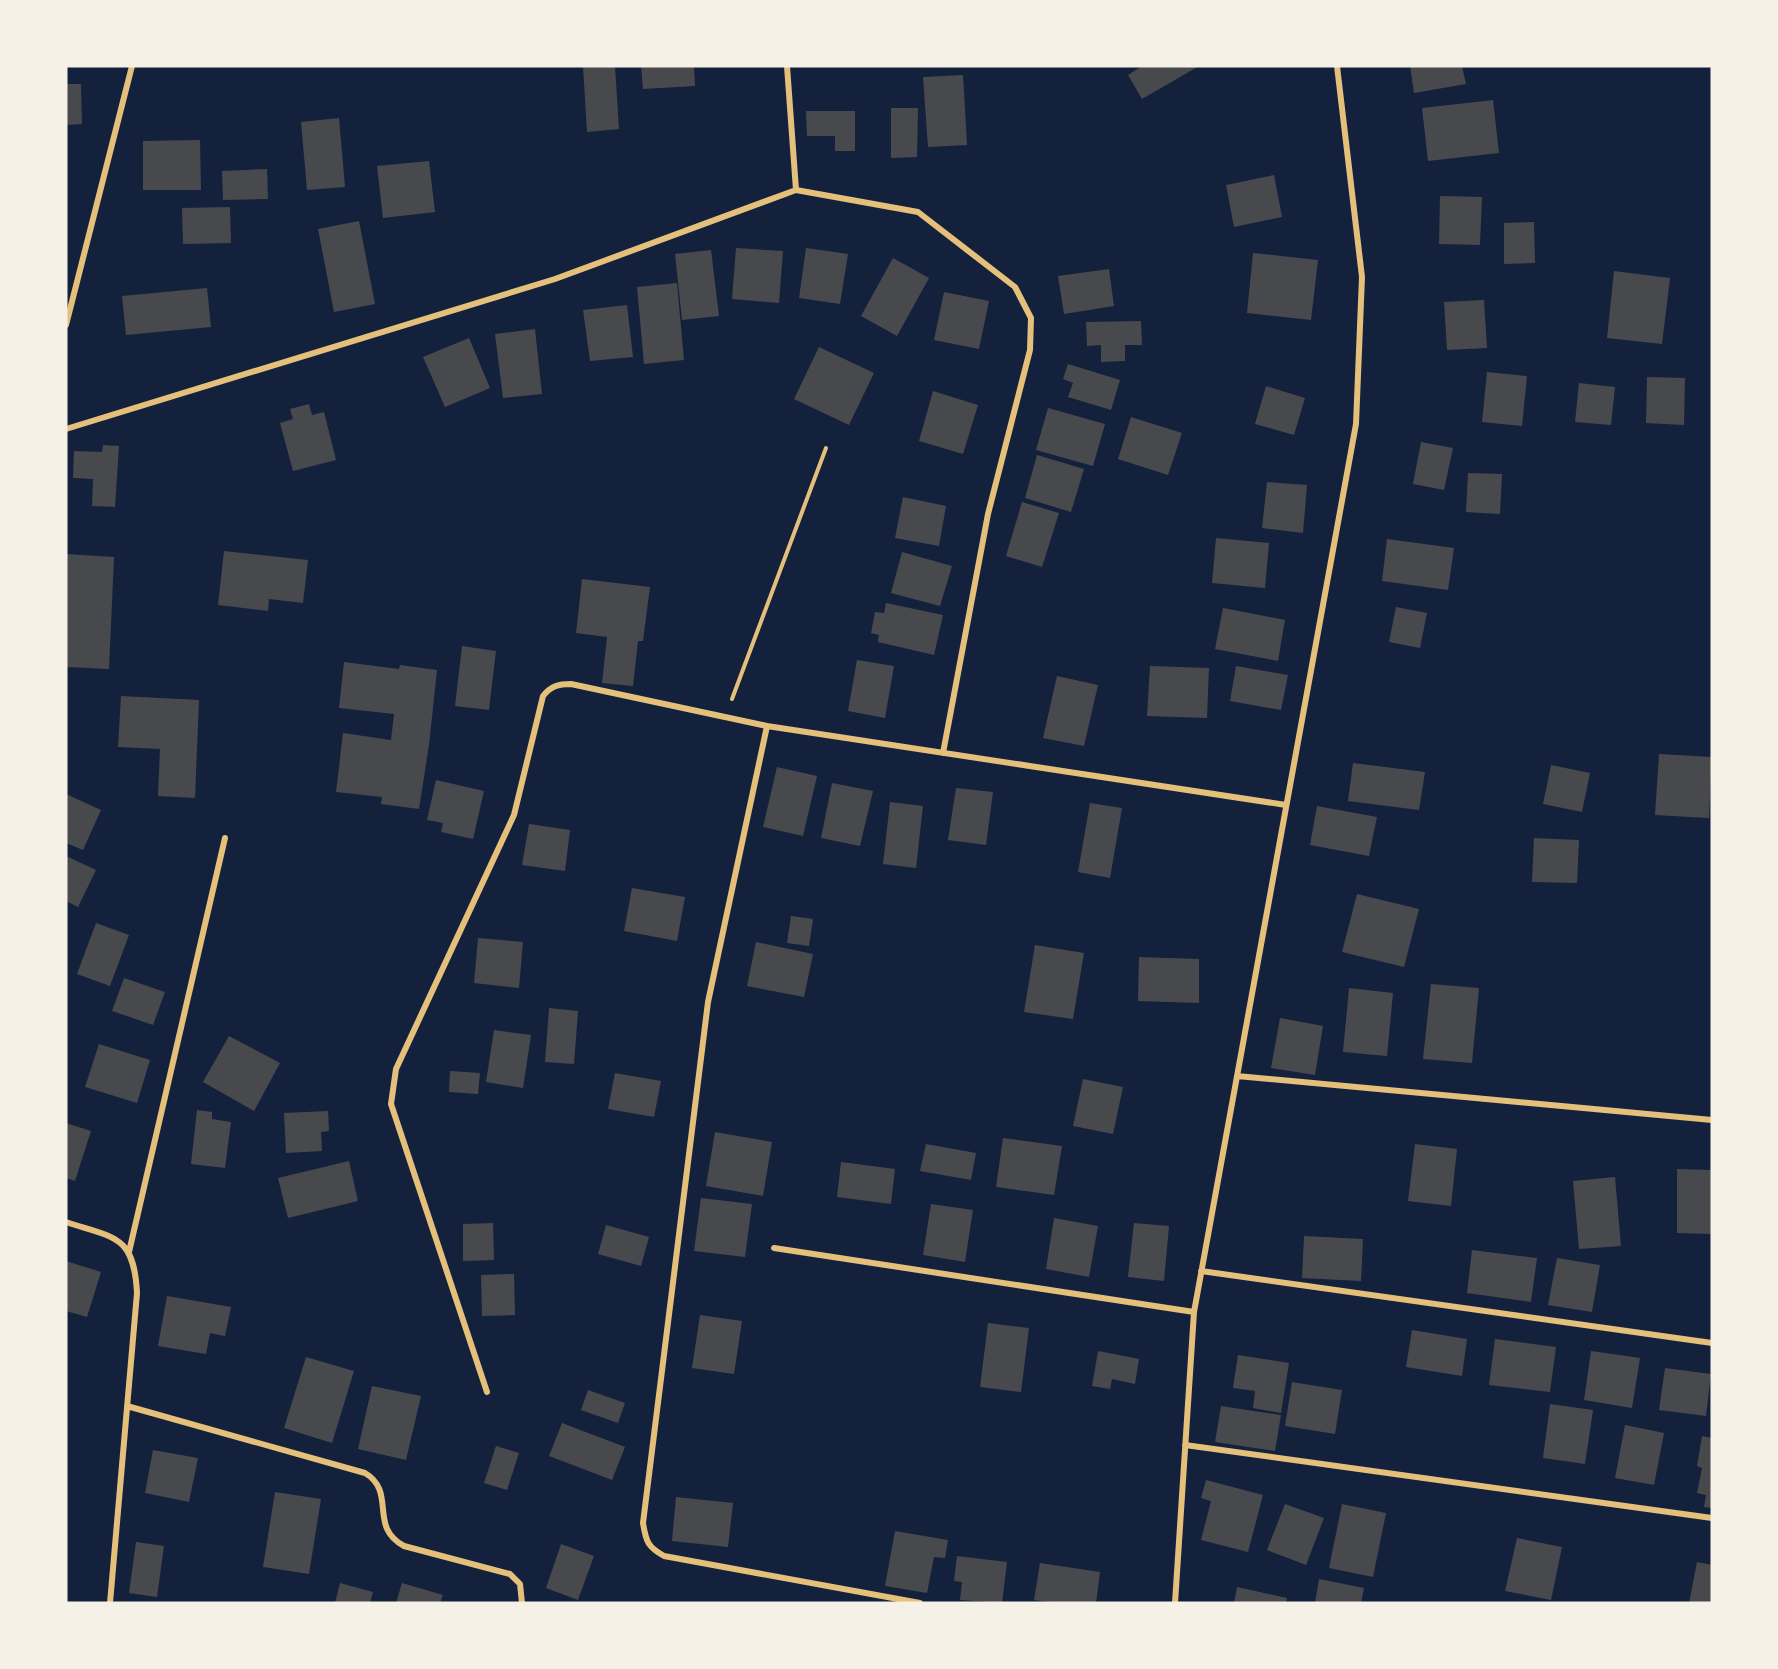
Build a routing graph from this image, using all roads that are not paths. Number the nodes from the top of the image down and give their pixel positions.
1 (132, 66) edge
2 (787, 66) edge
3 (1337, 66) edge
4 (796, 190) junction
5 (66, 325) edge
6 (66, 429) edge
7 (767, 726) junction
8 (943, 753) junction
9 (1286, 805) junction
10 (225, 838) dead end
11 (1237, 1076) junction
12 (1712, 1120) edge
13 (66, 1222) edge
14 (774, 1248) dead end
15 (129, 1252) junction
16 (1201, 1271) junction
17 (1194, 1312) junction
18 (1712, 1343) edge
19 (487, 1392) dead end
20 (127, 1406) junction
21 (1185, 1446) junction
22 (1712, 1518) edge
23 (110, 1603) edge
24 (522, 1603) edge
25 (920, 1603) edge
26 (1175, 1603) edge

1 - 5 street
2 - 4 street
3 - 9 street
4 - 6 street
4 - 8 street
7 - 8 street
7 - 19 street
7 - 25 street
8 - 9 street
9 - 11 street
10 - 15 street
11 - 12 street
11 - 16 street
13 - 15 street
14 - 17 street
15 - 20 street
16 - 17 street
16 - 18 street
17 - 21 street
20 - 23 street
20 - 24 street
21 - 22 street
21 - 26 street

